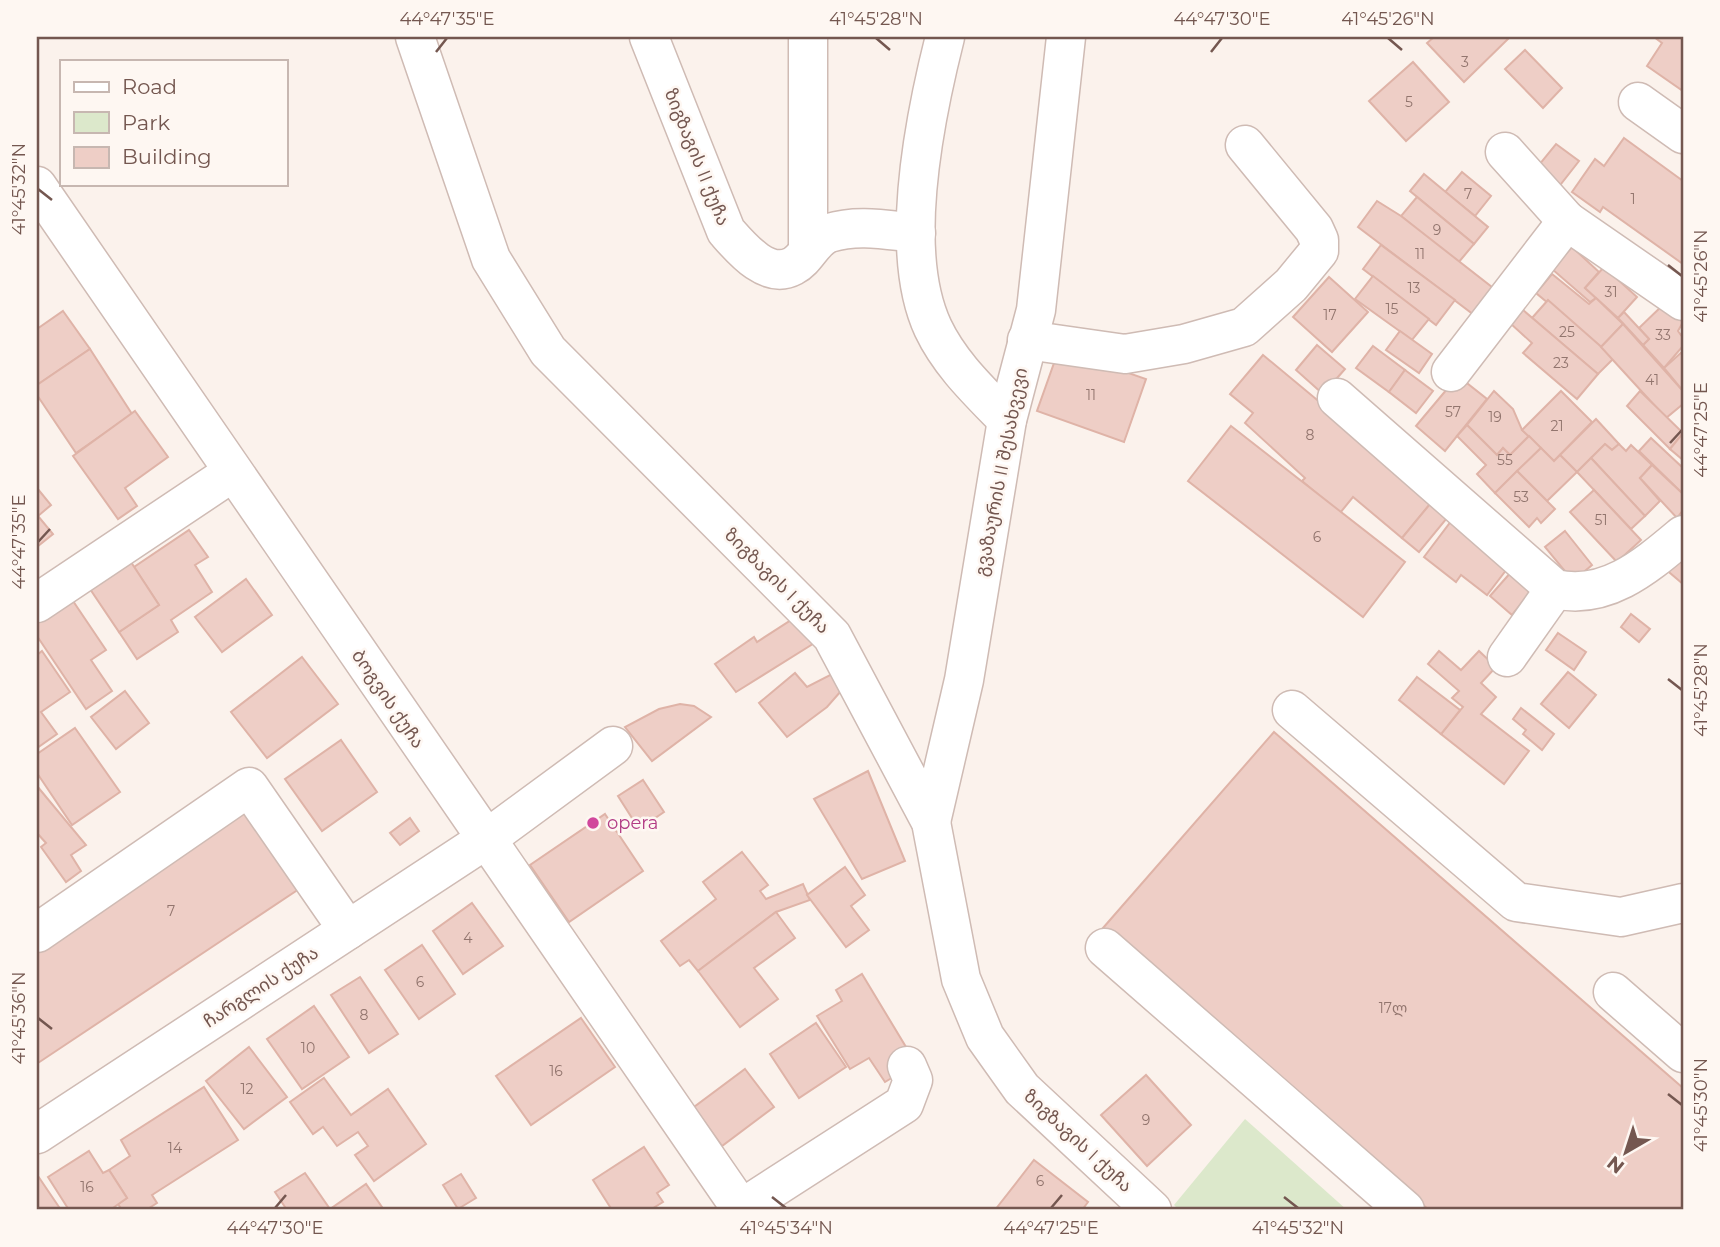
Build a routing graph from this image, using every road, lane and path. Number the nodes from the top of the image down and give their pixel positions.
1 (415, 37) edge
2 (649, 37) edge
3 (808, 37) edge
4 (945, 37) edge
5 (1066, 37) edge
6 (1638, 102) dead end
7 (1683, 134) edge
8 (1245, 145) dead end
9 (1505, 152) dead end
10 (37, 186) edge
11 (1567, 221) junction
12 (916, 233) junction
13 (808, 250) junction
14 (1683, 301) edge
15 (1027, 340) junction
16 (1451, 372) dead end
17 (1337, 398) dead end
18 (1007, 420) junction
19 (233, 472) junction
20 (1683, 535) edge
21 (1555, 589) junction
22 (37, 603) edge
23 (1507, 657) dead end
24 (1292, 710) dead end
25 (613, 746) dead end
26 (931, 822) junction
27 (485, 840) junction
28 (1683, 903) edge
29 (348, 930) junction
30 (37, 933) edge
31 (1105, 948) dead end
32 (1613, 992) dead end
33 (1683, 1053) edge
34 (906, 1066) dead end
35 (43, 1117) edge
36 (741, 1210) edge
37 (1152, 1210) edge
38 (1405, 1210) edge

1 - 26 street, ზიგზაგის I ქუჩა
2 - 13 street, ზიგზაგის II ქუჩა
3 - 13 street
4 - 12 street
5 - 15 street, გვაზაურის II შესახვევი
6 - 7 street
8 - 15 street
9 - 11 street
10 - 19 street, ბოგვის ქუჩა
11 - 14 street
11 - 16 street
12 - 13 street, ზიგზაგის II ქუჩა
12 - 18 street
15 - 18 street, გვაზაურის II შესახვევი
17 - 21 street
18 - 26 street, გვაზაურის II შესახვევი
19 - 22 street
19 - 27 street, ბოგვის ქუჩა
20 - 21 street
21 - 23 street
24 - 28 street
25 - 27 street, ჩარგლის ქუჩა
26 - 37 street, ზიგზაგის I ქუჩა
27 - 29 street, ჩარგლის ქუჩა
27 - 36 street, ბოგვის ქუჩა
29 - 30 street
29 - 35 street, ჩარგლის ქუჩა
31 - 38 street
32 - 33 street
34 - 36 street

